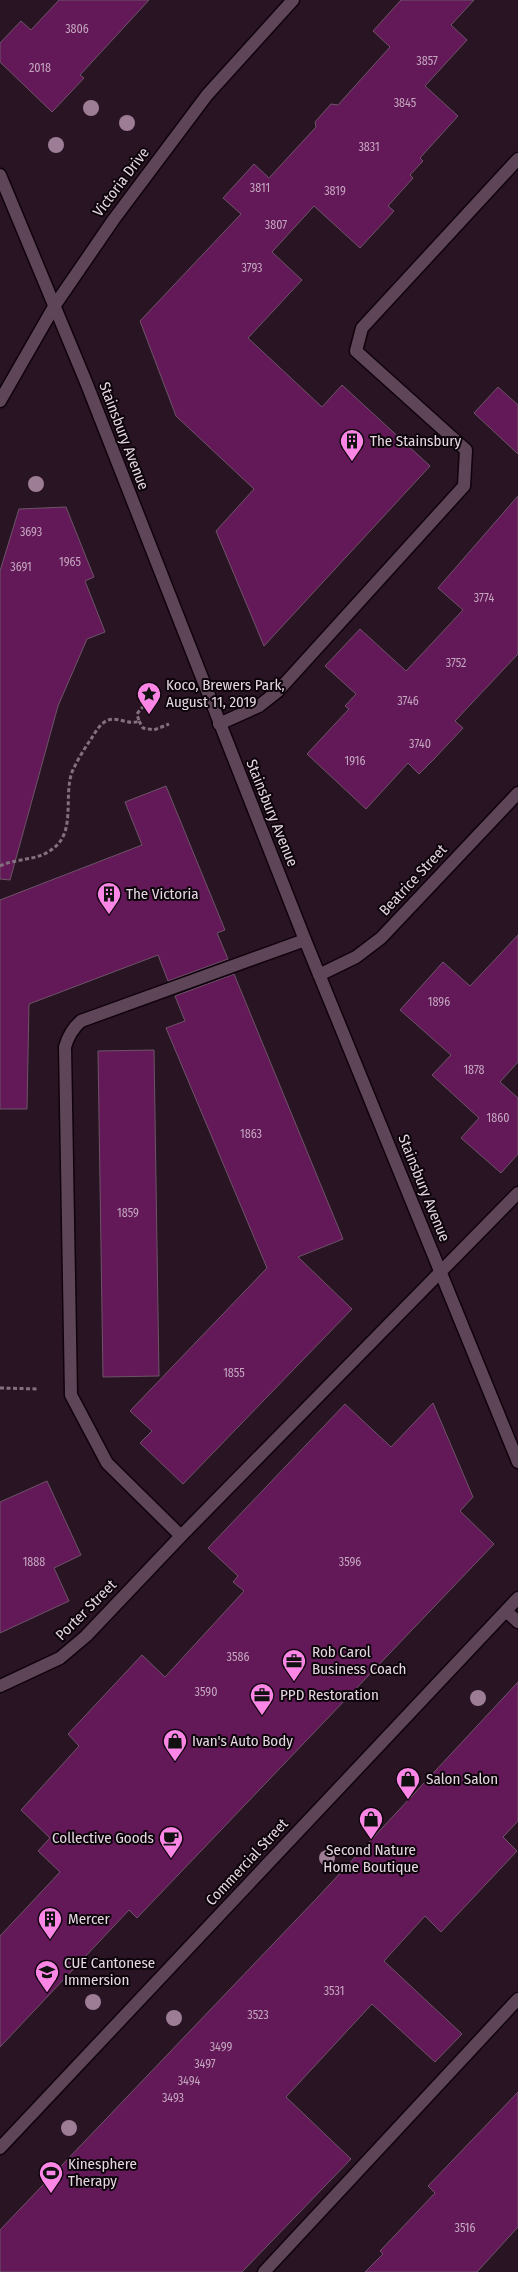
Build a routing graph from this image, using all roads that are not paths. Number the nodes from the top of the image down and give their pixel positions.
1 (293, 0) edge
2 (518, 159) edge
3 (0, 174) edge
4 (55, 304) junction
5 (0, 400) edge
6 (219, 724) junction
7 (518, 793) edge
8 (304, 940) junction
9 (319, 975) junction
10 (518, 1194) edge
11 (441, 1272) junction
12 (518, 1462) edge
13 (181, 1536) junction
14 (518, 1598) edge
15 (506, 1611) junction
16 (518, 1622) edge
17 (0, 1686) edge
18 (518, 1999) edge
19 (0, 2148) edge
20 (264, 2272) edge

1 - 4 street, Victoria Drive
2 - 6 street
3 - 4 street, Stainsbury Avenue
4 - 5 street, Victoria Drive
4 - 6 street, Stainsbury Avenue
6 - 8 street, Stainsbury Avenue
7 - 9 street, Beatrice Street
8 - 9 street, Stainsbury Avenue
8 - 13 street
9 - 11 street, Stainsbury Avenue
10 - 11 street, Porter Street
11 - 12 street, Stainsbury Avenue
11 - 13 street, Porter Street
13 - 17 street, Porter Street
14 - 15 street, Commercial Street
15 - 16 street
15 - 19 street, Commercial Street
18 - 20 street

